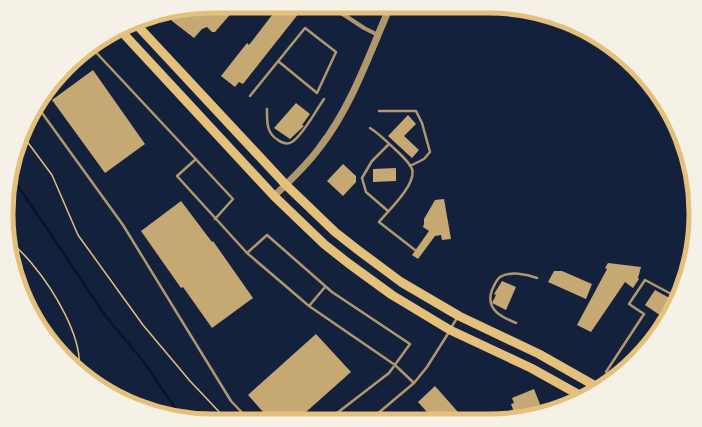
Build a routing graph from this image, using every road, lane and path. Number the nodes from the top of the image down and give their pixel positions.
1 (341, 13) edge
2 (387, 13) edge
3 (139, 27) edge
4 (124, 35) edge
5 (378, 35) junction
6 (95, 51) edge
7 (278, 61) junction
8 (250, 96) dead end
9 (324, 99) dead end
10 (267, 109) dead end
11 (41, 111) edge
12 (379, 111) dead end
13 (370, 128) dead end
14 (27, 141) edge
15 (389, 144) junction
16 (196, 159) junction
17 (410, 166) junction
18 (286, 185) junction
19 (274, 196) junction
20 (388, 212) junction
21 (214, 219) junction
22 (16, 246) edge
23 (415, 250) dead end
24 (247, 254) junction
25 (537, 278) dead end
26 (325, 286) junction
27 (672, 294) edge
28 (309, 306) junction
29 (459, 316) junction
30 (516, 323) dead end
31 (450, 330) junction
32 (79, 362) edge
33 (395, 366) junction
34 (606, 372) dead end
35 (414, 383) junction
36 (593, 385) edge
37 (576, 393) edge
38 (221, 414) edge
39 (243, 414) edge
40 (336, 414) edge
41 (377, 414) edge

1 - 5 street
2 - 5 street
3 - 18 main road
4 - 19 main road
5 - 18 street
6 - 16 lane
7 - 7 lane
7 - 8 lane
9 - 10 lane
11 - 39 lane
12 - 17 lane
13 - 15 lane
14 - 38 path
15 - 17 lane
15 - 20 lane
16 - 21 lane
16 - 21 lane
17 - 20 lane
18 - 19 street
18 - 29 main road
19 - 31 main road
20 - 23 lane
21 - 24 lane
22 - 32 path
24 - 26 lane
24 - 28 lane
25 - 30 lane
26 - 28 lane
26 - 33 lane
27 - 34 lane
28 - 33 lane
29 - 31 lane
29 - 36 main road
31 - 35 lane
31 - 37 main road
33 - 35 lane
33 - 40 lane
35 - 41 lane

